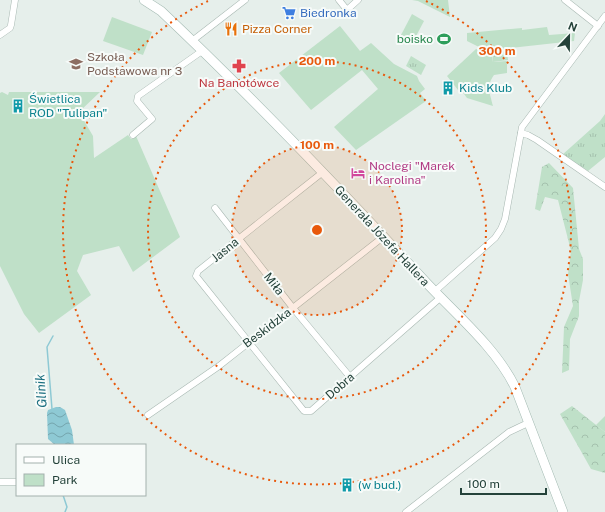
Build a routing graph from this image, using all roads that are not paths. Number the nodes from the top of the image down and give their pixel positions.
1 (15, 0) edge
2 (144, 0) edge
3 (245, 0) edge
4 (339, 0) edge
5 (358, 0) edge
6 (564, 0) edge
7 (605, 16) edge
8 (598, 26) junction
9 (0, 35) edge
10 (192, 41) junction
11 (202, 51) junction
12 (521, 133) junction
13 (133, 135) dead end
14 (323, 172) junction
15 (605, 187) edge
16 (215, 208) dead end
17 (383, 236) junction
18 (238, 239) junction
19 (437, 295) junction
20 (293, 308) junction
21 (248, 342) junction
22 (350, 377) junction
23 (148, 415) dead end
24 (528, 423) junction
25 (0, 482) edge
26 (16, 482) edge
27 (406, 512) edge
28 (563, 512) edge

1 - 9 street
2 - 10 street, Generała Józefa Hallera
3 - 10 street
4 - 5 street
6 - 8 street
7 - 8 street, Dobra
8 - 12 street, Dobra
10 - 11 street, Generała Józefa Hallera
11 - 13 street
11 - 14 street, Generała Józefa Hallera
12 - 15 street
12 - 19 street, Dobra
14 - 17 street, Generała Józefa Hallera
14 - 18 street, Jasna
16 - 18 street, Miła
17 - 19 street, Generała Józefa Hallera
17 - 20 street, Beskidzka
18 - 20 street, Miła
18 - 21 street, Jasna
19 - 22 street, Dobra
19 - 24 street, Generała Józefa Hallera
20 - 21 street, Beskidzka
20 - 22 street, Miła
21 - 22 street, Dobra
21 - 23 street, Beskidzka
24 - 27 street
24 - 28 street, Generała Józefa Hallera
25 - 26 street

